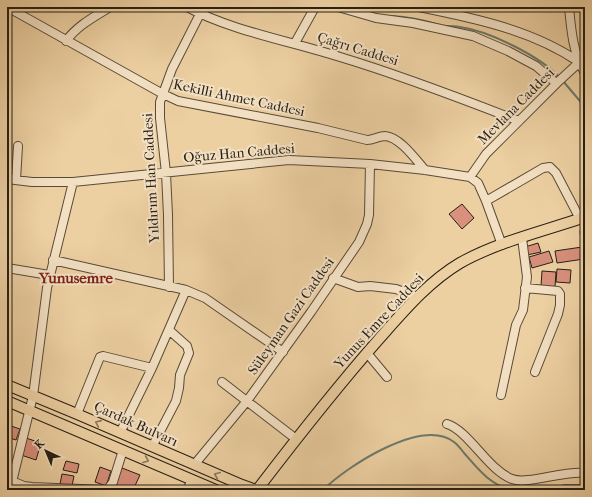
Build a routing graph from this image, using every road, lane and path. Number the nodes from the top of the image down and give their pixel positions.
1 (7, 7) edge
2 (110, 7) edge
3 (187, 7) edge
4 (207, 7) edge
5 (315, 7) edge
6 (338, 7) edge
7 (419, 7) edge
8 (569, 7) edge
9 (200, 14) junction
10 (66, 40) junction
11 (295, 43) junction
12 (582, 60) edge
13 (585, 73) edge
14 (557, 82) junction
15 (163, 94) junction
16 (519, 121) junction
17 (18, 146) dead end
18 (370, 164) junction
19 (425, 170) junction
20 (166, 174) junction
21 (470, 177) junction
22 (7, 179) edge
23 (16, 180) junction
24 (73, 182) junction
25 (486, 201) junction
26 (582, 218) edge
27 (522, 238) junction
28 (502, 245) junction
29 (53, 260) junction
30 (7, 268) edge
31 (49, 275) junction
32 (334, 278) junction
33 (169, 287) junction
34 (525, 288) junction
35 (186, 290) junction
36 (418, 297) junction
37 (169, 330) junction
38 (283, 352) junction
39 (367, 353) junction
40 (152, 368) junction
41 (535, 372) dead end
42 (387, 377) dead end
43 (222, 382) dead end
44 (7, 385) edge
45 (501, 395) dead end
46 (34, 396) junction
47 (7, 401) edge
48 (247, 401) junction
49 (30, 411) junction
50 (77, 414) junction
51 (446, 424) dead end
52 (120, 433) junction
53 (296, 439) junction
54 (152, 447) junction
55 (122, 450) junction
56 (194, 465) junction
57 (585, 473) edge
58 (192, 480) junction
59 (12, 482) junction
60 (108, 489) edge
61 (10, 490) edge
62 (187, 490) edge
63 (216, 490) edge
64 (253, 490) edge

1 - 10 street, Kekilli Ahmet Caddesi
2 - 10 street
3 - 9 street, Çağrı Caddesi
4 - 9 street, Yıldırım Han Caddesi
5 - 11 street
6 - 14 street
7 - 12 street
8 - 12 street
9 - 11 street, Çağrı Caddesi
9 - 15 street, Yıldırım Han Caddesi
10 - 15 street, Kekilli Ahmet Caddesi
11 - 16 street, Çağrı Caddesi
12 - 13 street
12 - 14 street, Mevlana Caddesi
14 - 16 street, Mevlana Caddesi
15 - 19 street, Kekilli Ahmet Caddesi
15 - 20 street, Yıldırım Han Caddesi
16 - 21 street, Mevlana Caddesi
17 - 23 street
18 - 19 street, Oğuz Han Caddesi
18 - 20 street, Oğuz Han Caddesi
18 - 32 street, Süleyman Gazi Caddesi
19 - 21 street, Oğuz Han Caddesi
20 - 24 street, Oğuz Han Caddesi
20 - 33 street, Yıldırım Han Caddesi
21 - 25 street
22 - 23 street, Oğuz Han Caddesi
23 - 24 street, Oğuz Han Caddesi
24 - 29 street
25 - 26 street
25 - 28 street
26 - 27 main road, Yunus Emre Caddesi
27 - 28 main road, Yunus Emre Caddesi
27 - 34 street
28 - 36 main road, Yunus Emre Caddesi
29 - 31 street
29 - 33 street
30 - 31 street
31 - 46 street
32 - 36 street
32 - 38 street, Süleyman Gazi Caddesi
33 - 35 street
34 - 41 street
34 - 45 street
35 - 37 street
35 - 38 street
36 - 39 main road, Yunus Emre Caddesi
37 - 40 street
37 - 54 street
38 - 48 street, Süleyman Gazi Caddesi
39 - 42 street
39 - 53 main road, Yunus Emre Caddesi
40 - 50 street
40 - 52 street
43 - 48 street
44 - 46 main road, Çardak Bulvarı
46 - 49 street
46 - 50 main road, Çardak Bulvarı
47 - 49 main road, Çardak Bulvarı
48 - 53 street
48 - 56 street, Süleyman Gazi Caddesi
49 - 55 main road, Çardak Bulvarı
49 - 59 street
52 -> 50 main road, Çardak Bulvarı
51 - 57 street
52 - 54 main road, Çardak Bulvarı
53 - 64 main road, Yunus Emre Caddesi
54 - 56 main road, Çardak Bulvarı
55 -> 58 main road, Çardak Bulvarı
55 - 60 street
64 -> 56 main road, Çardak Bulvarı
58 - 62 street
58 - 63 main road, Çardak Bulvarı
59 - 60 street
59 - 61 street

